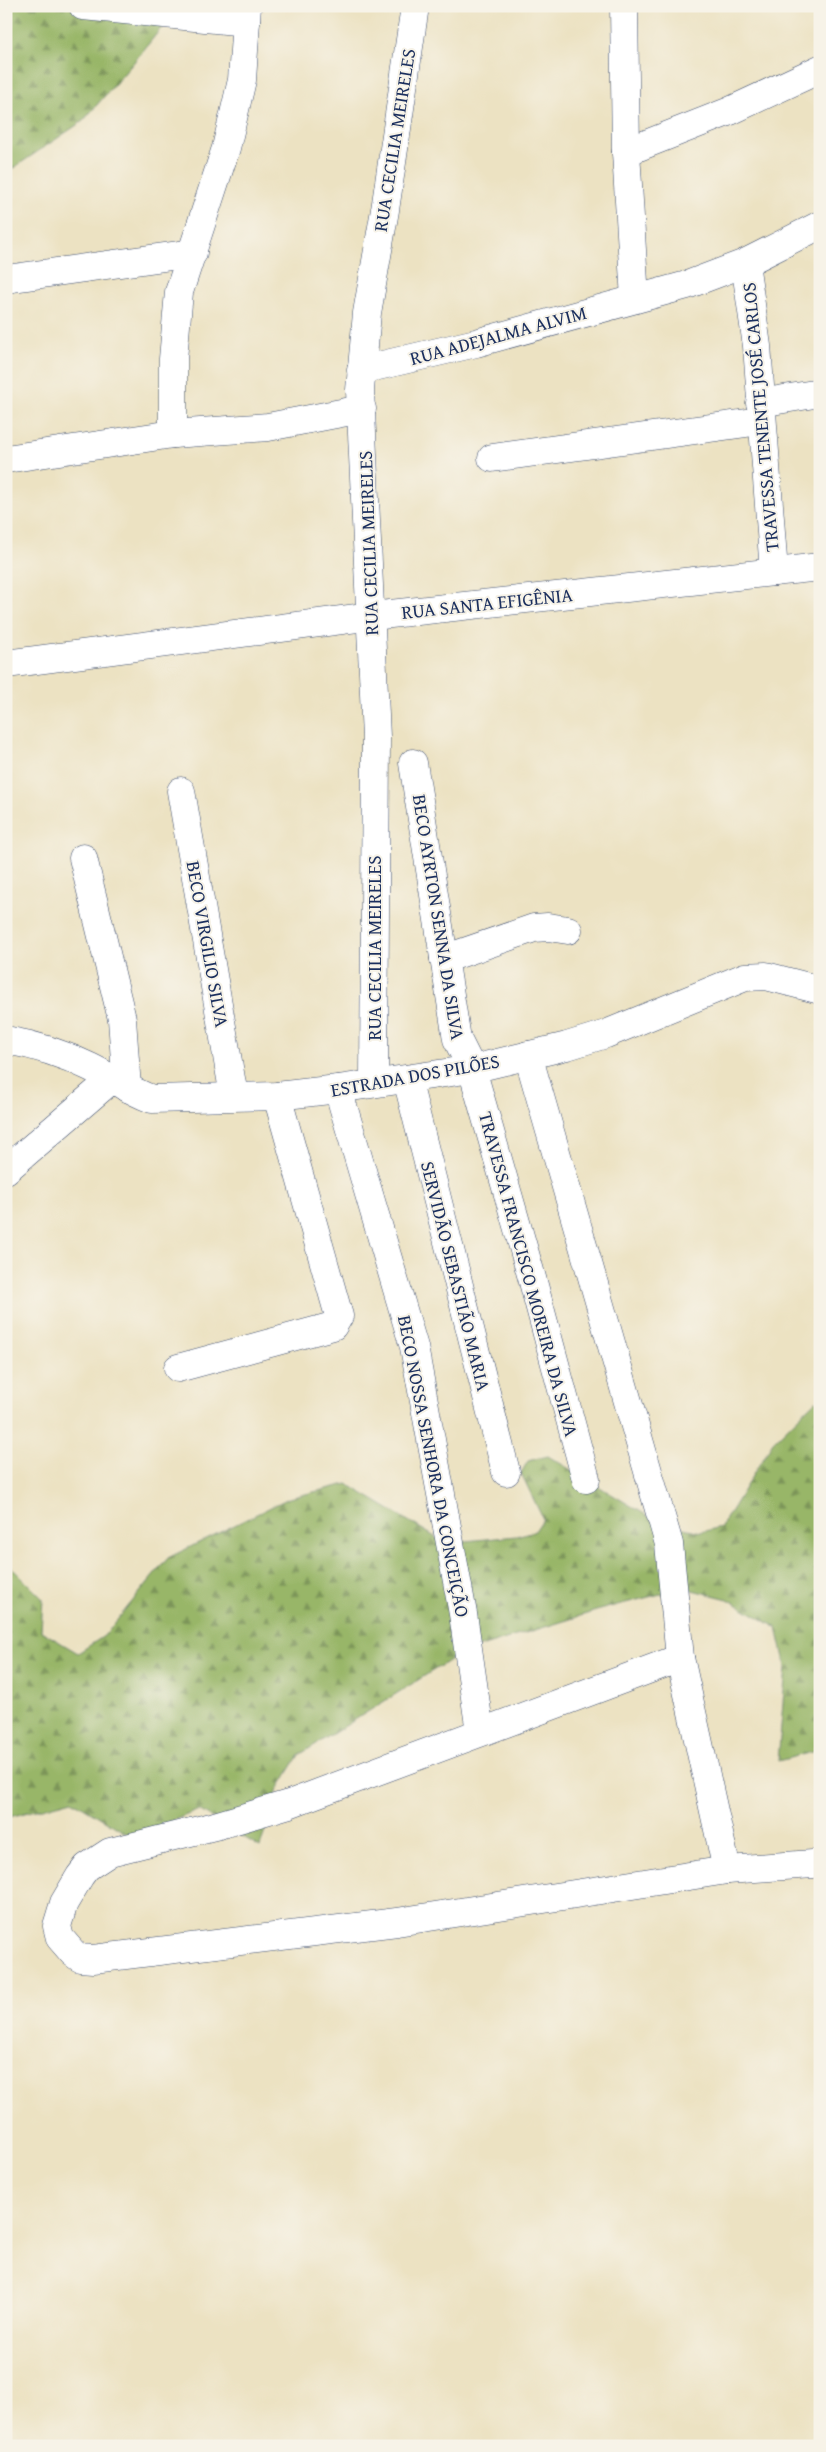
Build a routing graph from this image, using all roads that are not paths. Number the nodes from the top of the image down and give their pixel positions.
1 (82, 6) edge
2 (415, 6) edge
3 (624, 6) edge
4 (247, 14) edge
5 (820, 69) edge
6 (626, 152) junction
7 (820, 225) edge
8 (193, 253) junction
9 (745, 263) junction
10 (6, 279) edge
11 (635, 299) junction
12 (361, 370) junction
13 (820, 393) edge
14 (362, 409) junction
15 (760, 412) junction
16 (173, 434) junction
17 (492, 458) dead end
18 (6, 460) edge
19 (820, 567) edge
20 (774, 572) junction
21 (372, 616) junction
22 (6, 664) edge
23 (413, 763) dead end
24 (181, 792) dead end
25 (83, 858) dead end
26 (568, 930) dead end
27 (444, 960) junction
28 (820, 990) edge
29 (11, 1046) edge
30 (528, 1055) junction
31 (472, 1069) junction
32 (407, 1080) junction
33 (374, 1083) junction
34 (119, 1084) junction
35 (338, 1089) junction
36 (234, 1096) junction
37 (277, 1096) junction
38 (6, 1170) edge
39 (178, 1368) dead end
40 (506, 1472) dead end
41 (586, 1479) dead end
42 (680, 1658) junction
43 (480, 1732) junction
44 (813, 1864) dead end
45 (727, 1870) junction

1 - 4 street
2 - 12 street, RUA CECILIA MEIRELES
3 - 6 street
4 - 8 street
5 - 6 street
6 - 11 street
7 - 9 street, RUA ADEJALMA ALVIM
8 - 10 street
8 - 16 street
9 - 11 street, RUA ADEJALMA ALVIM
9 - 15 street, TRAVESSA TENENTE JOSÉ CARLOS
11 - 12 street, RUA ADEJALMA ALVIM
12 - 14 street, RUA CECILIA MEIRELES
13 - 15 street
14 - 16 street
14 - 21 street, RUA CECILIA MEIRELES
15 - 17 street
15 - 20 street, TRAVESSA TENENTE JOSÉ CARLOS
16 - 18 street
19 - 20 street, RUA SANTA EFIGÊNIA
20 - 21 street, RUA SANTA EFIGÊNIA
21 - 22 street, RUA SANTA EFIGÊNIA
21 - 33 street, RUA CECILIA MEIRELES
23 - 27 street, BECO AYRTON SENNA DA SILVA
24 - 36 street, BECO VIRGILIO SILVA
25 - 34 street
26 - 27 street
27 - 31 street, BECO AYRTON SENNA DA SILVA
28 - 30 street, ESTRADA DOS PILÕES
29 - 34 street, ESTRADA DOS PILÕES
30 - 31 street, ESTRADA DOS PILÕES
30 - 42 street
31 - 32 street, ESTRADA DOS PILÕES
31 - 41 street, TRAVESSA FRANCISCO MOREIRA DA SILVA
32 - 33 street, ESTRADA DOS PILÕES
32 - 40 street, SERVIDÃO SEBASTIÃO MARIA
33 - 35 street, ESTRADA DOS PILÕES
34 - 36 street, ESTRADA DOS PILÕES
34 - 38 street
35 - 37 street, ESTRADA DOS PILÕES
35 - 43 street, BECO NOSSA SENHORA DA CONCEIÇÃO
36 - 37 street, ESTRADA DOS PILÕES
37 - 39 street
42 - 43 street
42 - 45 street
43 - 45 street
44 - 45 street

